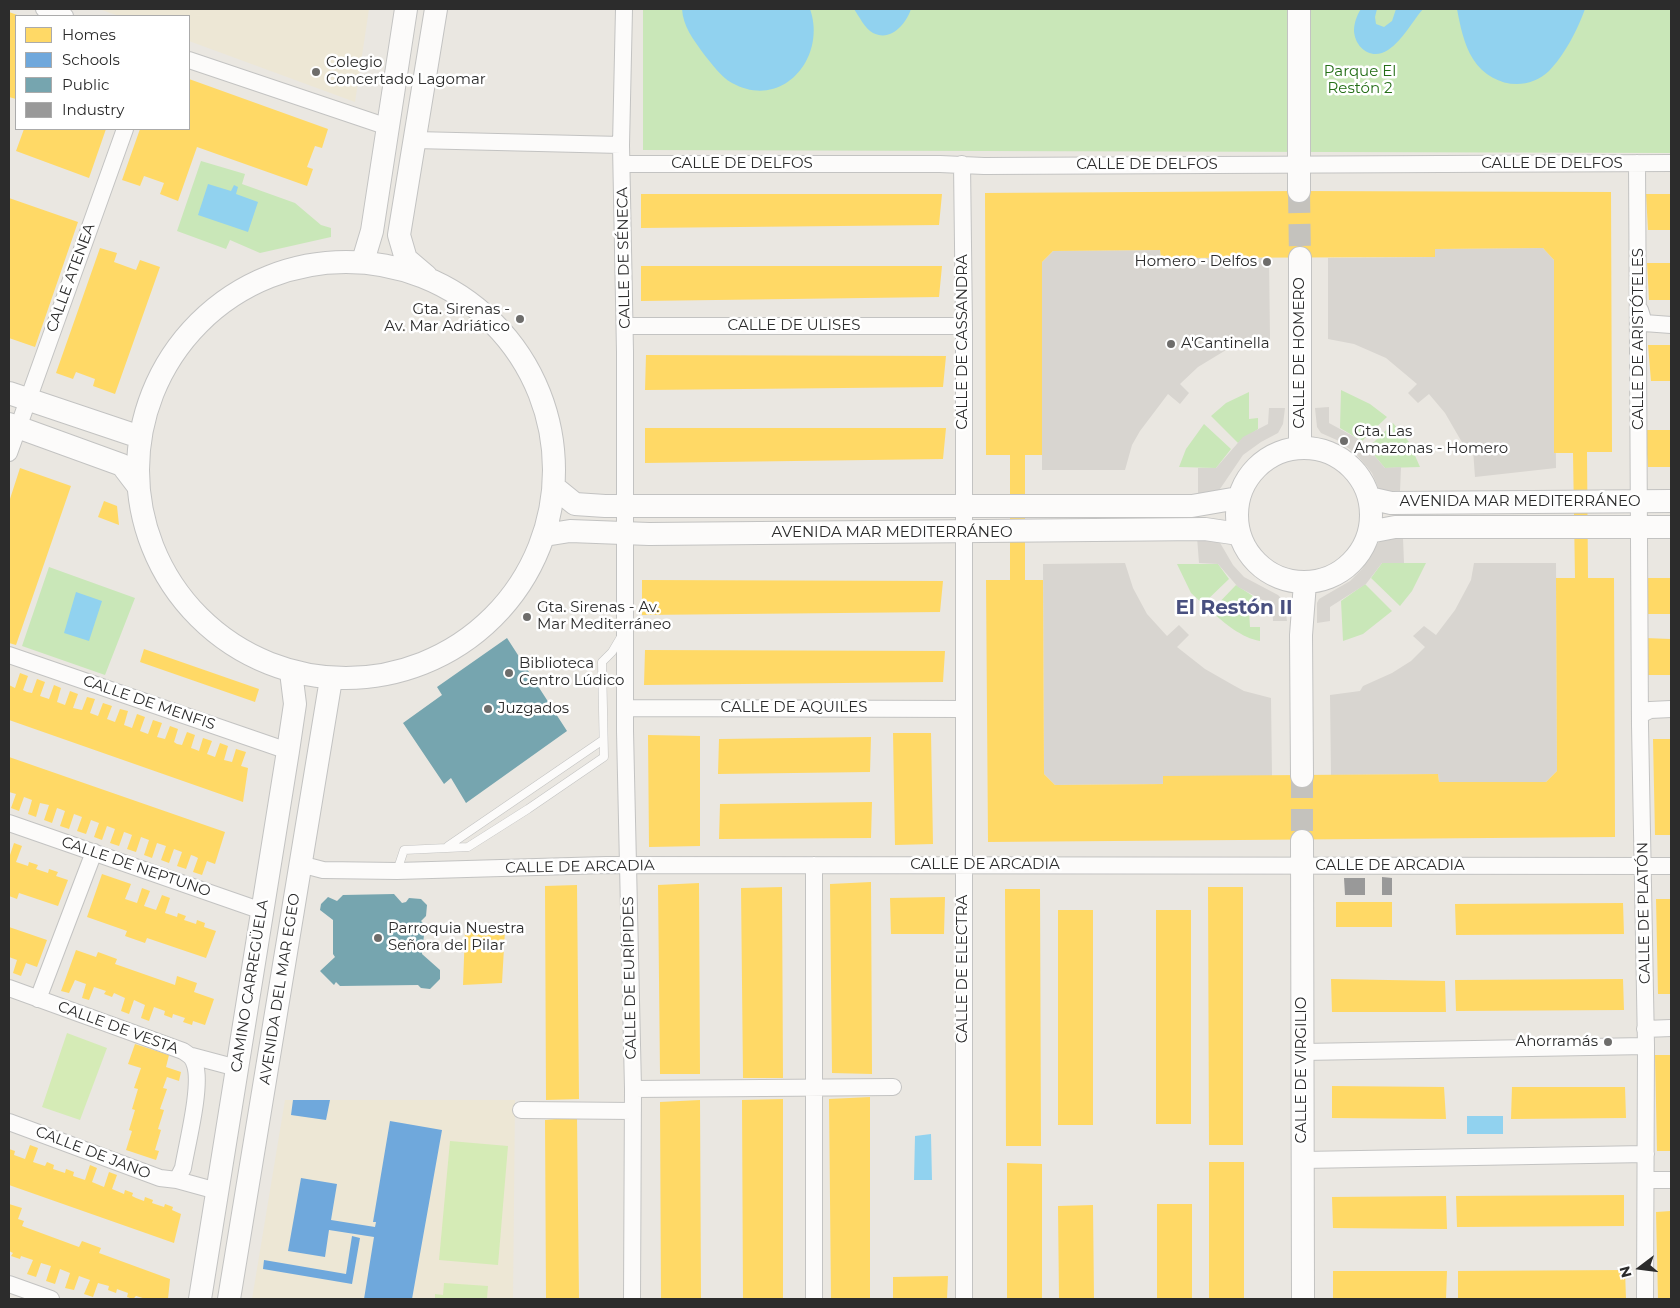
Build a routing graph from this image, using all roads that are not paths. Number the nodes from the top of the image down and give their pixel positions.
1 (44, 9) edge
2 (406, 9) edge
3 (436, 9) edge
4 (624, 9) edge
5 (1299, 9) edge
6 (62, 15) edge
7 (190, 60) edge
8 (388, 128) junction
9 (125, 130) edge
10 (415, 140) junction
11 (621, 145) junction
12 (1637, 163) junction
13 (1671, 163) edge
14 (622, 164) junction
15 (962, 164) junction
16 (1299, 164) junction
17 (1299, 191) tunnel mouth
18 (1300, 258) tunnel mouth
19 (364, 261) junction
20 (427, 277) junction
21 (1640, 310) junction
22 (1671, 324) edge
23 (625, 326) junction
24 (964, 326) junction
25 (18, 397) edge
26 (14, 426) edge
27 (140, 436) junction
28 (1300, 448) junction
29 (9, 453) edge
30 (138, 486) junction
31 (554, 487) junction
32 (1238, 498) junction
33 (1369, 498) junction
34 (1671, 501) edge
35 (625, 506) junction
36 (1639, 514) junction
37 (963, 520) junction
38 (1671, 526) edge
39 (1369, 532) junction
40 (625, 534) junction
41 (1239, 534) junction
42 (545, 535) junction
43 (1305, 583) junction
44 (625, 631) junction
45 (9, 655) edge
46 (292, 672) junction
47 (331, 679) junction
48 (625, 708) junction
49 (963, 708) junction
50 (1671, 709) edge
51 (1642, 714) junction
52 (603, 740) junction
53 (288, 750) junction
54 (1302, 776) tunnel mouth
55 (9, 823) edge
56 (1302, 841) tunnel mouth
57 (447, 847) junction
58 (94, 852) junction
59 (300, 864) junction
60 (628, 865) junction
61 (814, 865) junction
62 (963, 865) junction
63 (1301, 866) junction
64 (1644, 866) junction
65 (1671, 866) edge
66 (397, 871) junction
67 (262, 911) junction
68 (9, 988) edge
69 (38, 999) junction
70 (1671, 1028) edge
71 (1645, 1029) junction
72 (1646, 1046) junction
73 (1303, 1052) junction
74 (192, 1056) junction
75 (237, 1068) junction
76 (893, 1087) dead end
77 (812, 1088) junction
78 (633, 1089) junction
79 (521, 1110) dead end
80 (633, 1111) junction
81 (9, 1122) edge
82 (1646, 1154) junction
83 (1303, 1160) junction
84 (177, 1180) junction
85 (1646, 1180) junction
86 (1671, 1180) edge
87 (218, 1191) junction
88 (9, 1284) edge
89 (51, 1299) edge
90 (200, 1299) edge
91 (229, 1299) edge
92 (632, 1299) edge
93 (814, 1299) edge
94 (964, 1299) edge
95 (1303, 1299) edge
96 (1645, 1299) edge

1 - 6 street
2 - 8 street
3 - 10 street
4 - 11 street, CALLE DE SÉNECA
5 - 16 street
7 - 8 street
8 - 19 street
9 - 25 street, CALLE ATENEA
10 - 11 street
10 - 20 street
11 - 14 street, CALLE DE SÉNECA
12 - 13 street, CALLE DE DELFOS
12 - 16 street, CALLE DE DELFOS
12 - 21 street, CALLE DE ARISTÓTELES
14 - 15 street, CALLE DE DELFOS
14 - 23 street, CALLE DE SÉNECA
15 - 16 street, CALLE DE DELFOS
15 - 24 street, CALLE DE CASSANDRA
16 - 17 street
18 - 28 street, CALLE DE HOMERO
19 - 20 street
19 - 27 street
20 - 31 street
21 - 22 street
21 - 36 street, CALLE DE ARISTÓTELES
23 - 24 street, CALLE DE ULISES
23 - 35 street, CALLE DE SÉNECA
24 - 37 street, CALLE DE CASSANDRA
25 - 26 street, CALLE ATENEA
25 - 27 street
26 - 29 street, CALLE ATENEA
26 - 30 street
27 - 30 street
28 - 32 street
28 - 33 street
30 - 46 street
31 - 35 street, AVENIDA MAR MEDITERRÁNEO
31 - 42 street
32 - 37 street, AVENIDA MAR MEDITERRÁNEO
32 - 41 street
33 - 36 street, AVENIDA MAR MEDITERRÁNEO
33 - 39 street
34 - 36 street, AVENIDA MAR MEDITERRÁNEO
35 - 37 street, AVENIDA MAR MEDITERRÁNEO
35 - 40 street, CALLE DE EURÍPIDES
36 - 38 street, AVENIDA MAR MEDITERRÁNEO
36 - 39 street, AVENIDA MAR MEDITERRÁNEO
36 - 51 street, CALLE DE PLATÓN
37 - 40 street, AVENIDA MAR MEDITERRÁNEO
37 - 41 street, AVENIDA MAR MEDITERRÁNEO
37 - 49 street, CALLE DE ELECTRA
39 - 43 street
40 - 42 street, AVENIDA MAR MEDITERRÁNEO
40 - 44 street, CALLE DE EURÍPIDES
41 - 43 street
42 - 47 street
43 - 54 street
44 - 48 street, CALLE DE EURÍPIDES
44 - 52 lane
45 - 53 street, CALLE DE MENFIS
46 - 47 street
46 - 53 street, CAMINO CARREGÜELA
47 - 59 street, AVENIDA DEL MAR EGEO
48 - 49 street, CALLE DE AQUILES
48 - 60 street, CALLE DE EURÍPIDES
49 - 62 street, CALLE DE ELECTRA
50 - 51 street
51 - 64 street, CALLE DE PLATÓN
52 - 57 lane
52 - 57 lane
53 - 67 street, CAMINO CARREGÜELA
55 - 58 street, CALLE DE NEPTUNO
56 - 63 street, CALLE DE VIRGILIO
57 - 66 lane
58 - 67 street, CALLE DE NEPTUNO
58 - 69 street
59 - 66 street, CALLE DE ARCADIA
59 - 91 street, AVENIDA DEL MAR EGEO
60 - 61 street, CALLE DE ARCADIA
60 - 66 street, CALLE DE ARCADIA
60 - 78 street, CALLE DE EURÍPIDES
61 - 62 street, CALLE DE ARCADIA
61 - 77 street
62 - 63 street, CALLE DE ARCADIA
62 - 94 street, CALLE DE ELECTRA
63 - 64 street, CALLE DE ARCADIA
63 - 73 street, CALLE DE VIRGILIO
64 - 65 street, CALLE DE ARCADIA
64 - 71 street, CALLE DE PLATÓN
67 - 75 street, CAMINO CARREGÜELA
68 - 69 street, CALLE DE VESTA
69 - 74 street, CALLE DE VESTA
70 - 71 street
71 - 72 street, CALLE DE PLATÓN
72 - 73 street
72 - 82 street, CALLE DE PLATÓN
73 - 83 street, CALLE DE VIRGILIO
74 - 75 street
74 - 84 street, CALLE DE VESTA
75 - 87 street, CAMINO CARREGÜELA
76 - 77 street
77 - 78 street
77 - 93 street
78 - 80 street, CALLE DE EURÍPIDES
79 - 80 street
80 - 92 street, CALLE DE EURÍPIDES
81 - 84 street, CALLE DE JANO
82 - 83 street
82 - 85 street, CALLE DE PLATÓN
83 - 95 street, CALLE DE VIRGILIO
84 - 87 street, CALLE DE JANO
85 - 86 street
85 - 96 street, CALLE DE PLATÓN
87 - 90 street, CAMINO CARREGÜELA
88 - 89 street

